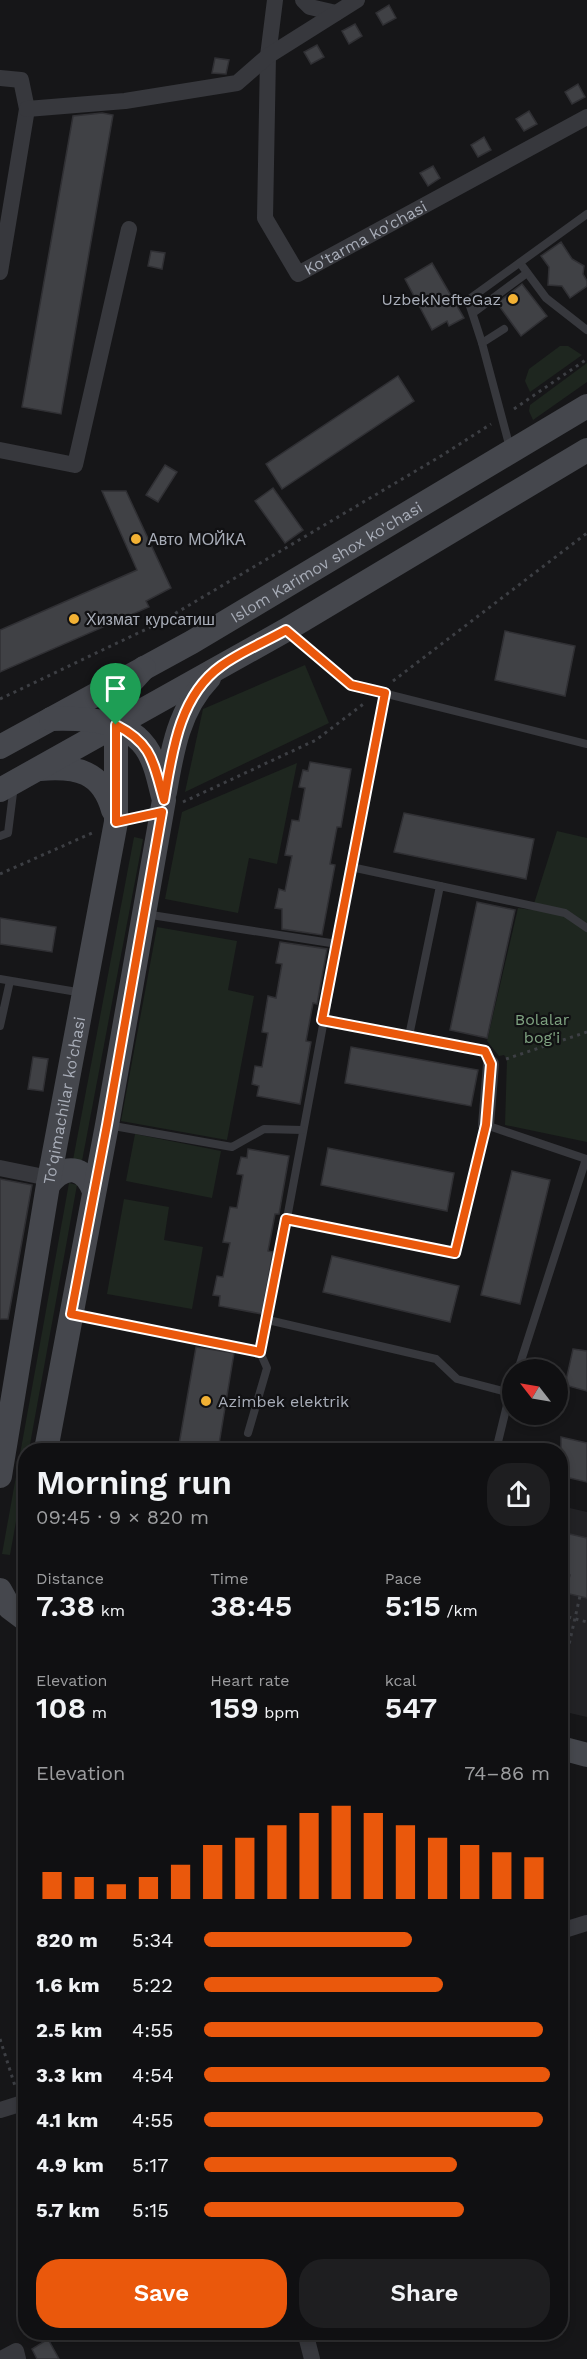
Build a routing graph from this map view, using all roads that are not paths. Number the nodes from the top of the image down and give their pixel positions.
1 (275, 0) edge
2 (303, 0) edge
3 (357, 0) edge
4 (336, 13) junction
5 (268, 56) junction
6 (0, 78) edge
7 (27, 109) junction
8 (587, 117) edge
9 (587, 214) edge
10 (129, 229) dead end
11 (520, 263) junction
12 (0, 272) edge
13 (527, 273) junction
14 (473, 313) junction
15 (504, 329) dead end
16 (587, 330) edge
17 (482, 343) junction
18 (587, 406) edge
19 (0, 450) edge
20 (587, 450) edge
21 (511, 452) junction
22 (286, 630) junction
23 (220, 667) junction
24 (144, 668) junction
25 (382, 692) junction
26 (51, 719) junction
27 (116, 725) junction
28 (587, 744) edge
29 (0, 747) edge
30 (38, 769) junction
31 (7, 786) edge
32 (163, 806) junction
33 (116, 822) junction
34 (0, 836) edge
35 (351, 867) junction
36 (440, 886) junction
37 (144, 914) junction
38 (587, 928) edge
39 (337, 944) junction
40 (0, 980) edge
41 (10, 981) junction
42 (84, 993) junction
43 (322, 1020) junction
44 (0, 1026) edge
45 (409, 1036) junction
46 (491, 1064) joint
47 (107, 1125) junction
48 (486, 1125) junction
49 (302, 1130) junction
50 (587, 1160) edge
51 (0, 1168) edge
52 (49, 1181) junction
53 (94, 1191) junction
54 (286, 1219) junction
55 (71, 1314) junction
56 (268, 1320) junction
57 (260, 1352) junction
58 (522, 1359) edge
59 (502, 1387) edge
60 (503, 1425) edge
61 (248, 1433) dead end
62 (47, 1443) edge
63 (498, 1443) edge
64 (0, 1476) edge
65 (568, 1750) edge
66 (587, 1755) edge
67 (568, 1767) edge
68 (587, 1771) edge
69 (587, 1923) edge
70 (568, 1929) edge
71 (18, 2104) edge
72 (0, 2110) edge
73 (308, 2340) edge
74 (1, 2359) edge
75 (18, 2359) edge
76 (312, 2359) edge

1 - 5 street, Ko'tarma ko'chasi
2 - 4 street
3 - 4 street
4 - 5 street
5 - 7 street
5 - 8 street, Ko'tarma ko'chasi
6 - 7 street
7 - 12 street
9 - 11 lane
10 - 19 street
11 - 13 lane
11 - 14 lane
13 - 14 lane
13 - 16 lane
14 - 17 lane
15 - 17 lane
17 - 21 lane
18 - 21 main road, Islom Karimov shox ko'chasi
20 - 22 main road
21 - 24 main road, Islom Karimov shox ko'chasi
22 - 23 main road
22 - 25 lane
23 - 27 main road
23 - 32 main road
24 - 26 main road, Islom Karimov shox ko'chasi
24 - 27 main road, To'qimachilar ko'chasi
25 - 28 lane
25 - 35 lane
26 - 27 main road
26 - 29 main road, Islom Karimov shox ko'chasi
27 - 30 main road
27 - 32 main road
27 - 33 main road, To'qimachilar ko'chasi
30 - 31 main road
30 - 33 main road
31 - 34 lane
32 - 37 main road
33 - 42 main road, To'qimachilar ko'chasi
35 - 36 lane
35 - 39 lane
36 - 38 lane
36 - 45 lane
37 - 39 lane
37 - 47 main road
39 - 43 lane
40 - 41 lane
41 - 42 lane
41 - 44 lane
42 - 52 main road, To'qimachilar ko'chasi
43 - 45 lane
43 - 49 lane
45 - 46 lane
46 - 48 street
47 - 49 lane
47 - 53 main road
48 - 50 lane
48 - 54 lane
49 - 54 lane
50 - 58 lane
51 - 52 street
52 - 53 main road
52 - 64 main road, To'qimachilar ko'chasi
53 - 55 main road
54 - 56 lane
55 - 57 lane
55 - 62 main road
56 - 57 lane
56 - 59 lane
57 - 61 lane
60 - 63 lane
65 - 66 main road
67 - 68 main road
69 - 70 street
71 - 72 street
73 - 76 street
74 - 75 street

